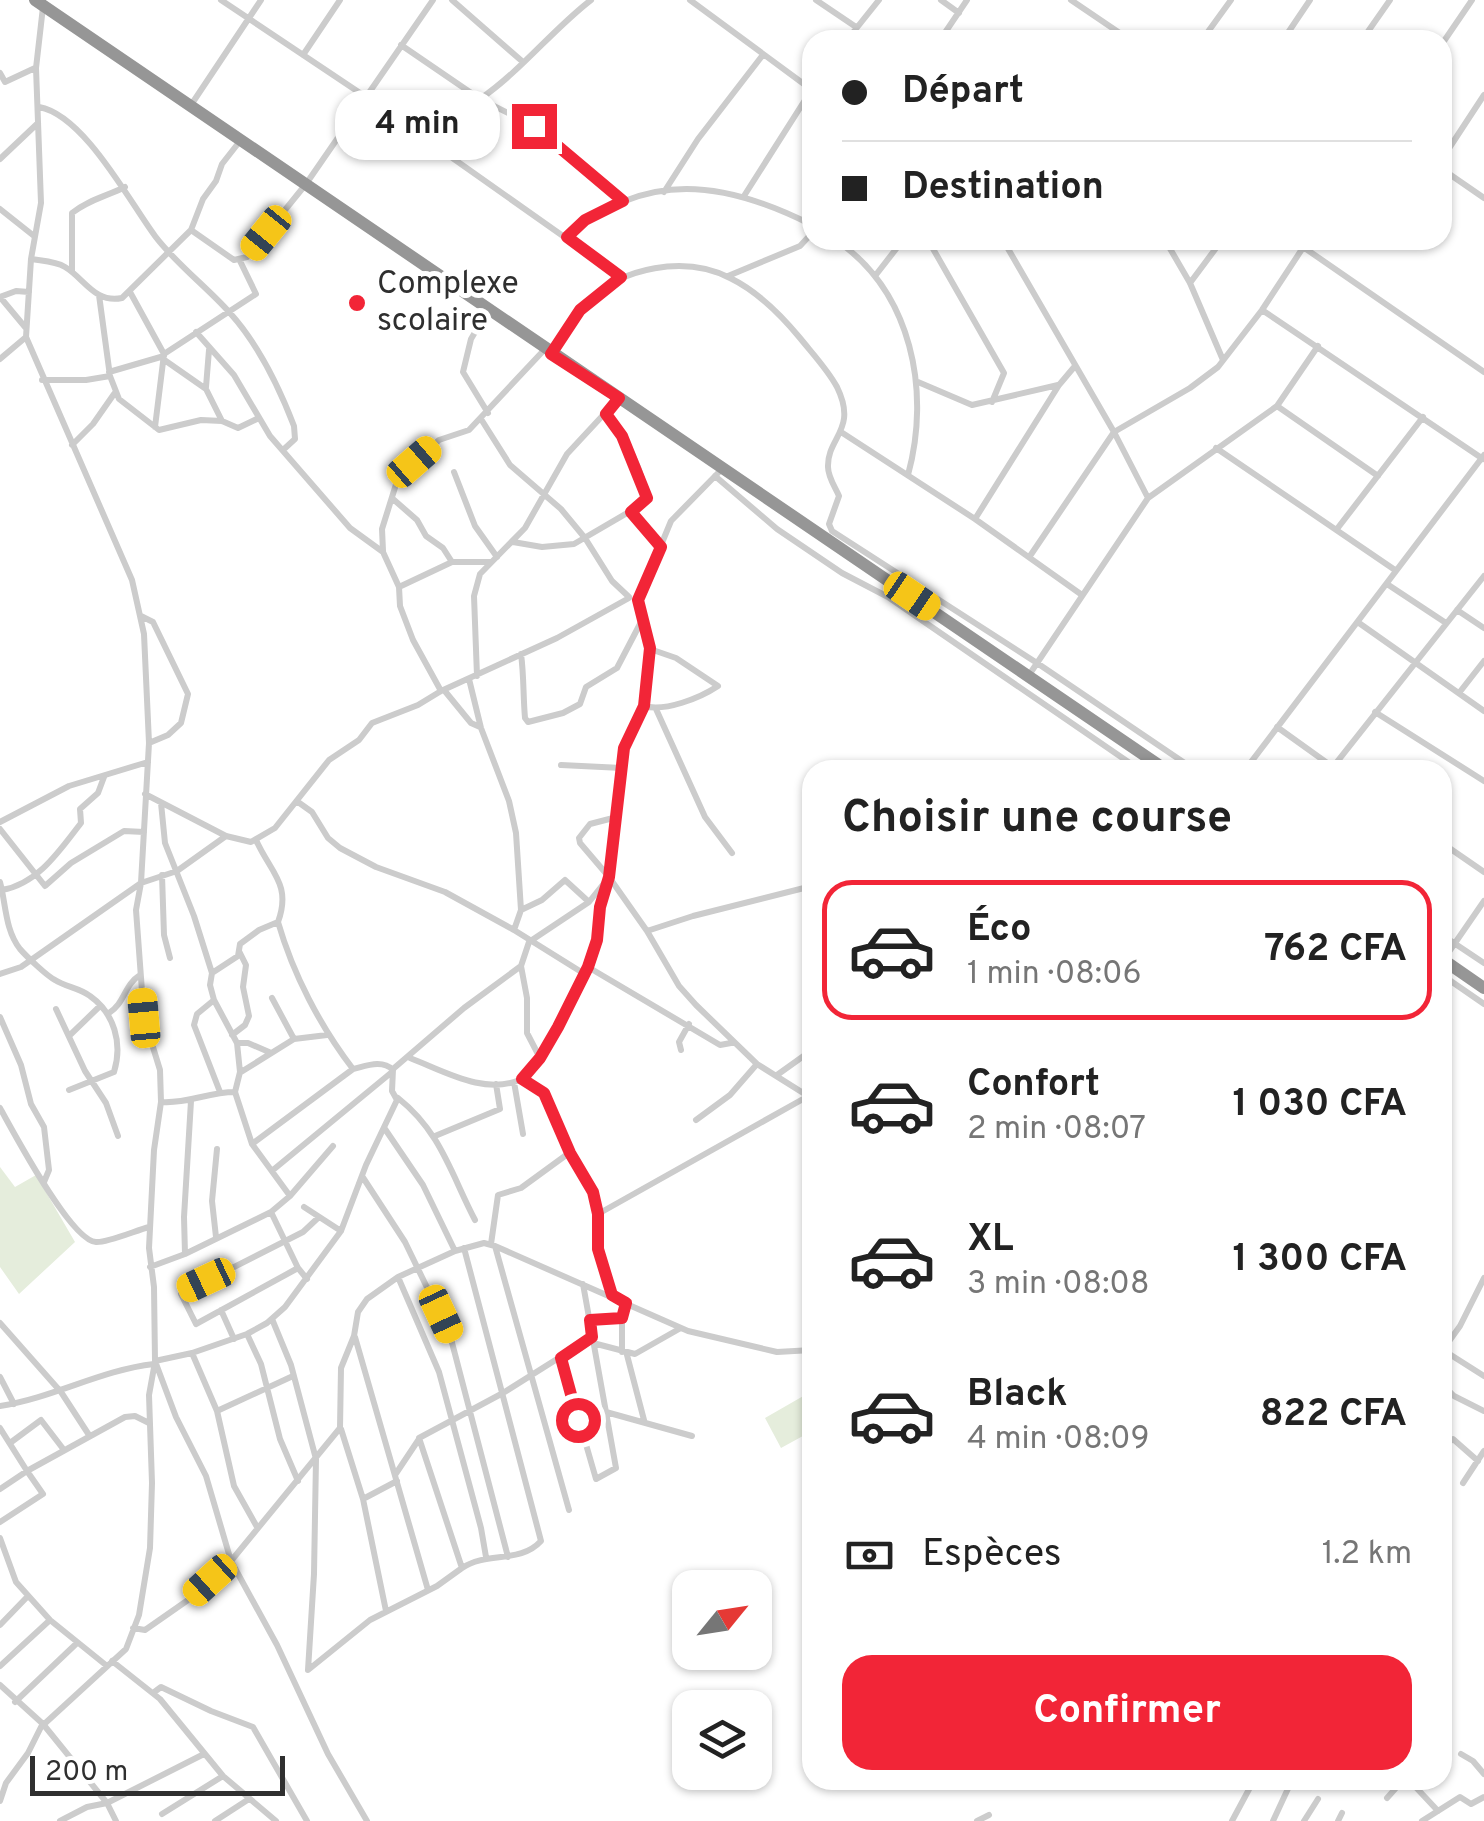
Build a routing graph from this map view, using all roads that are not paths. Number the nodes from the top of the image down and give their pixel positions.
1 (221, 0) edge
2 (261, 0) edge
3 (340, 0) edge
4 (432, 0) edge
5 (452, 0) edge
6 (592, 0) edge
7 (690, 0) edge
8 (816, 0) edge
9 (879, 0) edge
10 (941, 0) edge
11 (967, 0) edge
12 (1071, 0) edge
13 (1231, 0) edge
14 (1310, 0) edge
15 (1390, 0) edge
16 (1472, 0) edge
17 (39, 3) edge
18 (958, 13) junction
19 (248, 19) junction
20 (856, 27) junction
21 (854, 30) edge
22 (947, 30) edge
23 (1115, 30) edge
24 (1209, 30) edge
25 (1290, 30) edge
26 (1369, 30) edge
27 (1452, 30) edge
28 (401, 46) junction
29 (303, 55) junction
30 (762, 56) junction
31 (523, 62) junction
32 (36, 68) junction
33 (0, 73) edge
34 (802, 82) edge
35 (2, 84) edge
36 (1484, 96) edge
37 (366, 97) junction
38 (480, 98) junction
39 (192, 105) junction
40 (802, 105) edge
41 (1481, 106) edge
42 (39, 108) junction
43 (39, 122) junction
44 (241, 140) junction
45 (1452, 145) edge
46 (0, 159) edge
47 (1452, 176) edge
48 (306, 184) junction
49 (125, 186) junction
50 (663, 192) junction
51 (744, 196) junction
52 (1484, 198) edge
53 (623, 201) junction
54 (0, 209) edge
55 (802, 224) edge
56 (191, 230) junction
57 (34, 236) junction
58 (567, 237) junction
59 (802, 243) edge
60 (168, 250) junction
61 (847, 250) edge
62 (895, 250) edge
63 (934, 250) edge
64 (1009, 250) edge
65 (1171, 250) edge
66 (1215, 250) edge
67 (1302, 250) edge
68 (1314, 250) edge
69 (31, 259) junction
70 (240, 260) junction
71 (72, 273) junction
72 (727, 276) junction
73 (875, 276) junction
74 (621, 277) junction
75 (1190, 283) junction
76 (29, 292) junction
77 (130, 292) junction
78 (98, 295) junction
79 (0, 297) edge
80 (490, 309) junction
81 (1262, 310) junction
82 (230, 313) junction
83 (26, 332) junction
84 (196, 332) junction
85 (1318, 346) junction
86 (209, 348) junction
87 (548, 352) junction
88 (164, 356) junction
89 (0, 359) edge
90 (1223, 360) junction
91 (1075, 366) junction
92 (1484, 372) edge
93 (110, 374) junction
94 (42, 380) junction
95 (917, 382) junction
96 (1060, 385) junction
97 (206, 389) junction
98 (114, 394) junction
99 (619, 398) junction
100 (992, 402) junction
101 (1277, 406) junction
102 (488, 413) junction
103 (606, 414) junction
104 (259, 418) junction
105 (1423, 418) junction
106 (481, 419) junction
107 (222, 421) junction
108 (155, 429) junction
109 (841, 432) junction
110 (1114, 432) junction
111 (72, 445) junction
112 (1216, 448) junction
113 (282, 450) junction
114 (1483, 457) edge
115 (454, 472) dead end
116 (719, 472) junction
117 (908, 475) junction
118 (1378, 476) junction
119 (544, 494) junction
120 (1148, 498) junction
121 (393, 499) junction
122 (631, 512) junction
123 (975, 519) junction
124 (1336, 529) junction
125 (585, 538) junction
126 (513, 542) junction
127 (661, 547) junction
128 (383, 552) junction
129 (1030, 556) junction
130 (494, 559) junction
131 (452, 562) junction
132 (1395, 570) junction
133 (1484, 576) edge
134 (1387, 584) junction
135 (399, 586) junction
136 (1082, 595) junction
137 (633, 599) junction
138 (1457, 610) junction
139 (141, 616) junction
140 (641, 621) junction
141 (1359, 623) junction
142 (1446, 623) junction
143 (1484, 628) edge
144 (650, 648) junction
145 (520, 654) junction
146 (1484, 660) edge
147 (1414, 662) junction
148 (1037, 663) junction
149 (1028, 676) junction
150 (473, 678) junction
151 (442, 690) junction
152 (1459, 694) junction
153 (644, 706) junction
154 (656, 709) junction
155 (1484, 710) edge
156 (1375, 712) junction
157 (1277, 726) junction
158 (482, 728) junction
159 (149, 742) junction
160 (1125, 760) edge
161 (1151, 760) edge
162 (1180, 760) edge
163 (1252, 760) edge
164 (1324, 760) edge
165 (1341, 760) edge
166 (1451, 760) edge
167 (1452, 761) edge
168 (148, 762) junction
169 (561, 765) dead end
170 (622, 768) junction
171 (104, 777) junction
172 (1484, 781) edge
173 (145, 794) junction
174 (298, 802) junction
175 (160, 803) junction
176 (617, 817) junction
177 (0, 825) edge
178 (144, 832) junction
179 (226, 836) junction
180 (256, 840) junction
181 (1452, 850) edge
182 (732, 853) dead end
183 (176, 870) junction
184 (1484, 872) edge
185 (38, 874) junction
186 (162, 876) junction
187 (607, 880) junction
188 (141, 883) junction
189 (1, 886) edge
190 (802, 889) edge
191 (1484, 901) edge
192 (589, 902) junction
193 (521, 910) junction
194 (278, 922) junction
195 (514, 930) junction
196 (647, 930) junction
197 (529, 942) junction
198 (1454, 942) junction
199 (1452, 945) edge
200 (239, 951) junction
201 (33, 958) junction
202 (170, 958) dead end
203 (1484, 963) edge
204 (1452, 965) edge
205 (522, 966) junction
206 (585, 970) junction
207 (212, 973) junction
208 (0, 974) edge
209 (140, 975) junction
210 (1452, 982) edge
211 (1484, 988) edge
212 (272, 998) dead end
213 (214, 1000) junction
214 (1484, 1004) edge
215 (100, 1006) junction
216 (56, 1009) dead end
217 (109, 1013) junction
218 (0, 1017) edge
219 (689, 1024) junction
220 (232, 1034) junction
221 (328, 1035) junction
222 (70, 1036) junction
223 (294, 1040) junction
224 (237, 1043) junction
225 (732, 1043) junction
226 (681, 1050) dead end
227 (270, 1052) junction
228 (802, 1057) edge
229 (410, 1058) junction
230 (540, 1058) junction
231 (757, 1064) junction
232 (353, 1069) junction
233 (393, 1071) junction
234 (240, 1072) junction
235 (777, 1075) junction
236 (518, 1080) junction
237 (91, 1081) junction
238 (496, 1084) junction
239 (69, 1090) dead end
240 (802, 1090) edge
241 (220, 1092) junction
242 (234, 1092) junction
243 (397, 1098) junction
244 (802, 1099) edge
245 (191, 1101) junction
246 (160, 1102) junction
247 (0, 1108) edge
248 (696, 1120) dead end
249 (386, 1129) junction
250 (523, 1134) dead end
251 (118, 1136) dead end
252 (435, 1136) junction
253 (252, 1144) junction
254 (333, 1146) dead end
255 (217, 1149) dead end
256 (570, 1153) junction
257 (273, 1170) junction
258 (362, 1176) junction
259 (44, 1182) junction
260 (290, 1196) junction
261 (304, 1206) dead end
262 (272, 1212) junction
263 (598, 1214) junction
264 (319, 1217) junction
265 (475, 1220) dead end
266 (150, 1227) junction
267 (341, 1230) junction
268 (216, 1236) junction
269 (284, 1240) junction
270 (493, 1245) junction
271 (460, 1250) junction
272 (185, 1254) junction
273 (150, 1267) junction
274 (419, 1267) junction
275 (298, 1268) junction
276 (398, 1276) junction
277 (1484, 1278) edge
278 (307, 1279) junction
279 (583, 1284) junction
280 (612, 1295) junction
281 (626, 1303) junction
282 (220, 1310) junction
283 (622, 1318) junction
284 (272, 1319) junction
285 (590, 1320) junction
286 (0, 1323) edge
287 (680, 1328) junction
288 (246, 1334) junction
289 (354, 1336) junction
290 (1452, 1337) edge
291 (234, 1339) junction
292 (593, 1340) junction
293 (802, 1351) edge
294 (192, 1353) junction
295 (624, 1354) junction
296 (1452, 1356) edge
297 (561, 1358) junction
298 (155, 1363) junction
299 (293, 1376) junction
300 (530, 1376) junction
301 (1484, 1376) edge
302 (0, 1377) edge
303 (267, 1388) junction
304 (61, 1392) junction
305 (503, 1393) junction
306 (1452, 1397) edge
307 (14, 1404) junction
308 (0, 1406) edge
309 (1484, 1410) edge
310 (217, 1411) junction
311 (472, 1411) junction
312 (606, 1412) junction
313 (644, 1420) junction
314 (450, 1421) junction
315 (149, 1422) junction
316 (0, 1428) edge
317 (340, 1428) junction
318 (89, 1435) junction
319 (692, 1436) dead end
320 (420, 1438) junction
321 (1452, 1440) edge
322 (10, 1444) junction
323 (64, 1450) junction
324 (1484, 1451) edge
325 (316, 1459) junction
326 (1478, 1460) junction
327 (27, 1471) junction
328 (396, 1478) junction
329 (298, 1481) junction
330 (1463, 1484) dead end
331 (0, 1488) edge
332 (363, 1499) junction
333 (569, 1510) dead end
334 (0, 1522) edge
335 (257, 1527) junction
336 (0, 1538) edge
337 (508, 1557) junction
338 (486, 1558) junction
339 (231, 1561) junction
340 (462, 1568) junction
341 (428, 1590) junction
342 (28, 1596) junction
343 (386, 1612) junction
344 (50, 1620) junction
345 (0, 1625) edge
346 (133, 1628) junction
347 (77, 1642) junction
348 (109, 1664) junction
349 (0, 1666) edge
350 (308, 1670) junction
351 (0, 1685) edge
352 (297, 1686) junction
353 (153, 1693) junction
354 (16, 1702) junction
355 (43, 1724) junction
356 (204, 1754) junction
357 (1461, 1754) dead end
358 (1484, 1774) edge
359 (223, 1776) junction
360 (1249, 1790) edge
361 (1287, 1790) edge
362 (1396, 1790) edge
363 (1416, 1790) edge
364 (1484, 1797) edge
365 (1388, 1798) dead end
366 (250, 1799) junction
367 (1318, 1799) dead end
368 (0, 1801) edge
369 (106, 1803) junction
370 (1438, 1811) junction
371 (162, 1814) dead end
372 (989, 1815) dead end
373 (60, 1821) edge
374 (116, 1821) edge
375 (215, 1821) edge
376 (275, 1821) edge
377 (307, 1821) edge
378 (367, 1821) edge
379 (976, 1821) edge
380 (1232, 1821) edge
381 (1273, 1821) edge
382 (1304, 1821) edge
383 (1422, 1821) edge

1 - 19 street
2 - 19 street
3 - 29 street
4 - 28 street
5 - 31 street
6 - 31 street
7 - 30 street
8 - 20 street
9 - 20 street
10 - 18 street
11 - 18 street
12 - 23 street
13 - 24 street
14 - 25 street
15 - 26 street
16 - 27 street
17 - 32 street
17 - 39 highway
18 - 22 street
19 - 29 street
19 - 39 street
20 - 21 street
28 - 37 street
28 - 38 street
29 - 37 street
30 - 34 street
30 - 50 street
31 - 38 street
32 - 35 street
32 - 42 street
33 - 35 street
36 - 41 street
37 - 48 street
37 - 58 street
38 - 53 street
39 - 44 highway
40 - 51 street
41 - 45 street
42 - 43 street
42 - 49 street
43 - 46 street
43 - 57 street
44 - 48 highway
44 - 56 street
47 - 52 street
48 - 70 street
48 - 80 highway
49 - 60 street
49 - 71 street
50 - 51 street
50 - 53 street
51 - 55 street
53 - 58 street
54 - 57 street
56 - 60 street
56 - 70 street
57 - 69 street
58 - 74 street
59 - 72 street
60 - 77 street
60 - 82 street
61 - 73 street
62 - 73 street
63 - 100 street
64 - 91 street
65 - 75 street
66 - 75 street
67 - 81 street
68 - 92 street
69 - 71 street
69 - 76 street
70 - 82 street
71 - 78 street
72 - 74 street
72 - 109 street
73 - 95 street
74 - 87 street
75 - 90 street
76 - 79 street
76 - 83 street
77 - 78 street
77 - 88 street
78 - 93 street
79 - 83 street
80 - 87 highway
80 - 102 street
81 - 85 street
81 - 90 street
82 - 84 street
82 - 113 street
83 - 89 street
83 - 94 street
84 - 86 street
84 - 88 street
85 - 101 street
85 - 105 street
86 - 97 street
86 - 104 street
87 - 99 highway
87 - 102 street
88 - 93 street
88 - 97 street
88 - 108 street
90 - 110 street
91 - 96 street
91 - 110 street
93 - 94 street
93 - 98 street
94 - 111 street
95 - 100 street
95 - 117 street
96 - 100 street
96 - 123 street
97 - 107 street
98 - 108 street
98 - 111 street
99 - 103 street
99 - 116 highway
101 - 112 street
101 - 118 street
102 - 106 street
103 - 119 street
103 - 122 street
104 - 107 street
104 - 113 street
105 - 114 street
105 - 118 street
106 - 119 street
106 - 121 street
107 - 108 street
109 - 117 street
109 - 148 street
110 - 120 street
110 - 129 street
111 - 139 street
112 - 120 street
112 - 124 street
113 - 128 street
114 - 132 street
115 - 130 street
116 - 127 street
116 - 149 highway
116 - 160 street
117 - 123 street
118 - 124 street
119 - 125 street
119 - 126 street
120 - 136 street
121 - 128 street
121 - 131 street
122 - 125 street
122 - 127 street
123 - 129 street
124 - 132 street
125 - 126 street
125 - 137 street
126 - 130 street
127 - 137 street
128 - 135 street
129 - 136 street
130 - 131 street
130 - 150 street
131 - 135 street
132 - 134 street
133 - 138 street
134 - 141 street
134 - 142 street
135 - 151 street
136 - 148 street
137 - 140 street
137 - 145 street
138 - 142 street
138 - 143 street
139 - 159 street
139 - 159 street
140 - 144 street
140 - 145 street
141 - 147 street
141 - 157 street
142 - 147 street
144 - 153 street
144 - 154 street
145 - 150 street
146 - 152 street
147 - 152 street
147 - 156 street
148 - 149 street
148 - 162 street
149 - 161 highway
150 - 151 street
150 - 158 street
151 - 158 street
151 - 174 street
152 - 155 street
153 - 154 street
153 - 170 street
154 - 182 street
156 - 165 street
156 - 166 street
157 - 163 street
157 - 164 street
158 - 193 street
159 - 168 street
167 - 172 street
168 - 171 street
168 - 173 street
169 - 170 street
170 - 176 street
171 - 177 street
171 - 185 street
173 - 175 street
173 - 178 street
174 - 180 street
174 - 195 street
175 - 179 street
175 - 183 street
176 - 187 street
176 - 187 street
177 - 185 street
178 - 185 street
178 - 188 street
179 - 180 street
179 - 183 street
180 - 194 street
181 - 184 street
183 - 186 street
183 - 207 street
185 - 189 street
186 - 188 street
186 - 202 street
187 - 192 street
187 - 196 street
187 - 206 street
188 - 201 street
188 - 209 street
189 - 201 street
190 - 196 street
191 - 198 street
192 - 193 street
192 - 197 street
193 - 195 street
194 - 200 street
194 - 221 street
195 - 197 street
196 - 225 street
197 - 205 street
197 - 206 street
198 - 199 street
198 - 203 street
200 - 207 street
200 - 220 street
201 - 208 street
201 - 215 street
204 - 211 highway
205 - 229 street
205 - 230 street
206 - 219 street
206 - 230 street
207 - 213 street
209 - 217 street
209 - 246 street
210 - 214 street
212 - 223 street
213 - 220 street
213 - 241 street
215 - 217 street
215 - 222 street
216 - 222 street
217 - 237 street
218 - 259 street
219 - 225 street
219 - 226 street
220 - 224 street
221 - 223 street
221 - 232 street
222 - 237 street
223 - 227 street
224 - 227 street
224 - 234 street
225 - 231 street
227 - 234 street
228 - 235 street
229 - 233 street
229 - 238 street
230 - 236 street
231 - 235 street
231 - 248 street
232 - 233 street
232 - 253 street
233 - 243 street
233 - 257 street
234 - 242 street
235 - 240 street
236 - 238 street
236 - 250 street
236 - 256 street
237 - 239 street
237 - 251 street
238 - 252 street
241 - 242 street
241 - 245 street
242 - 253 street
243 - 249 street
243 - 252 street
244 - 263 street
245 - 246 street
245 - 272 street
246 - 266 street
247 - 259 street
249 - 258 street
249 - 271 street
252 - 265 street
253 - 257 street
254 - 260 street
255 - 268 street
256 - 263 street
256 - 270 street
257 - 260 street
258 - 267 street
258 - 274 street
259 - 266 street
260 - 262 street
261 - 264 street
262 - 268 street
262 - 269 street
263 - 280 street
264 - 267 street
264 - 269 street
266 - 273 street
267 - 278 street
268 - 272 street
269 - 275 street
269 - 282 street
270 - 271 street
270 - 279 street
270 - 300 street
271 - 274 street
271 - 305 street
272 - 273 street
273 - 298 street
274 - 276 street
274 - 311 street
275 - 278 street
275 - 282 street
276 - 289 street
276 - 314 street
277 - 290 street
278 - 284 street
279 - 280 street
279 - 285 street
280 - 281 street
281 - 283 street
281 - 287 street
282 - 291 street
283 - 285 street
283 - 295 street
284 - 288 street
284 - 299 street
285 - 292 street
286 - 304 street
287 - 293 street
287 - 295 street
288 - 291 street
288 - 303 street
289 - 317 street
289 - 328 street
291 - 294 street
292 - 295 street
292 - 297 street
292 - 312 street
294 - 298 street
294 - 310 street
295 - 313 street
296 - 301 street
297 - 300 street
297 - 312 street
298 - 304 street
298 - 315 street
298 - 339 street
299 - 303 street
299 - 325 street
300 - 305 street
300 - 333 street
302 - 307 street
303 - 310 street
303 - 329 street
304 - 307 street
304 - 318 street
305 - 311 street
305 - 337 street
306 - 309 street
307 - 308 street
310 - 335 street
311 - 314 street
311 - 337 street
312 - 313 street
313 - 319 street
314 - 320 street
314 - 338 street
315 - 318 street
315 - 346 street
316 - 322 street
317 - 325 street
317 - 332 street
318 - 323 street
320 - 328 street
320 - 340 street
321 - 326 street
322 - 323 street
322 - 327 street
323 - 327 street
324 - 326 street
325 - 329 street
325 - 350 street
326 - 330 street
327 - 331 street
327 - 334 street
328 - 332 street
328 - 341 street
329 - 335 street
332 - 343 street
335 - 339 street
336 - 342 street
337 - 338 street
338 - 340 street
339 - 346 street
339 - 352 street
340 - 341 street
341 - 343 street
342 - 344 street
342 - 345 street
343 - 350 street
344 - 347 street
344 - 349 street
346 - 348 street
347 - 348 street
347 - 354 street
348 - 353 street
348 - 355 street
350 - 352 street
351 - 354 street
352 - 378 street
353 - 356 street
353 - 377 street
354 - 355 street
355 - 368 street
355 - 369 street
356 - 359 street
356 - 369 street
357 - 358 street
359 - 366 street
359 - 371 street
360 - 380 street
361 - 381 street
362 - 365 street
363 - 370 street
364 - 370 street
366 - 375 street
366 - 376 street
367 - 382 street
369 - 373 street
369 - 374 street
370 - 383 street
372 - 379 street

